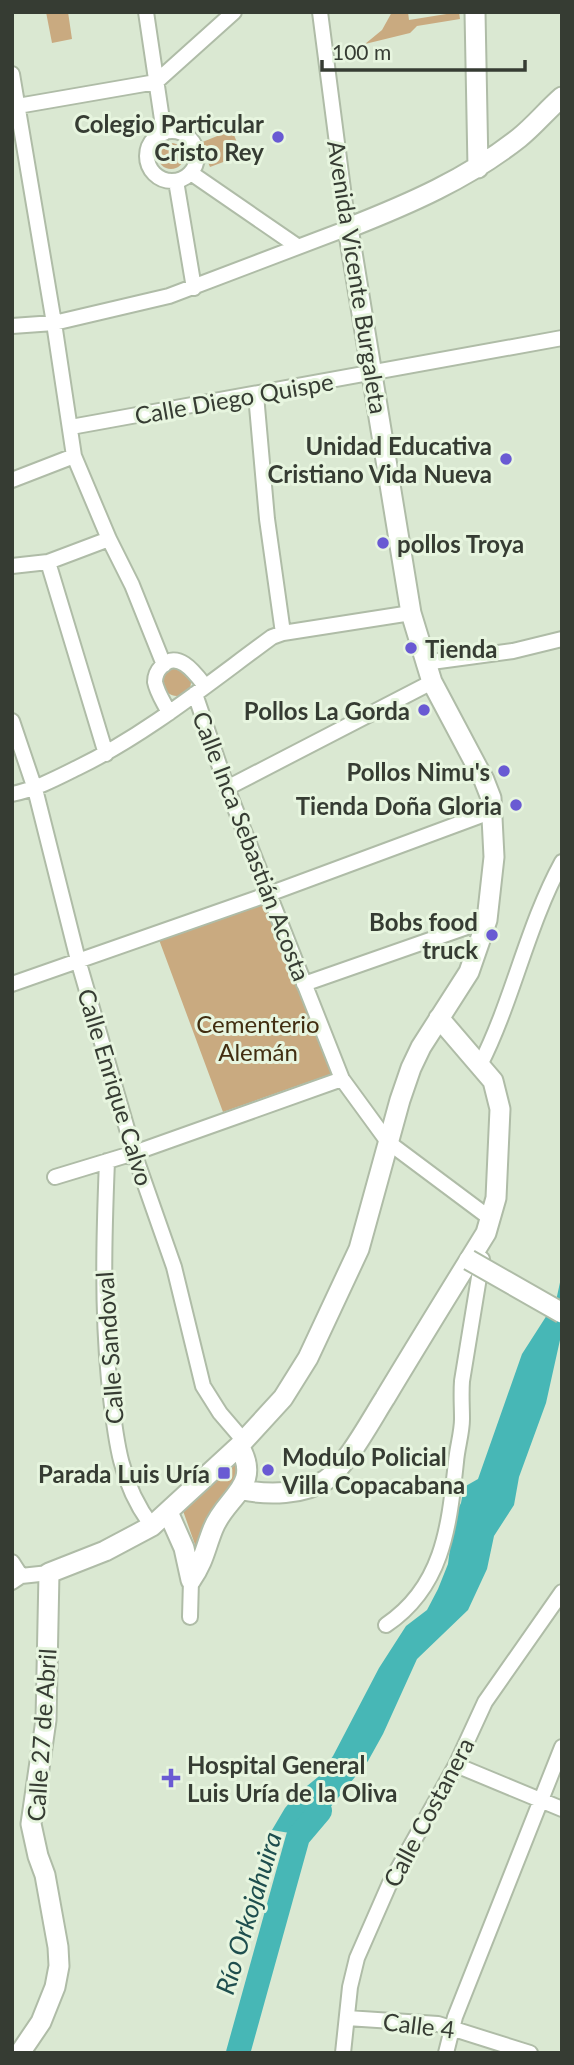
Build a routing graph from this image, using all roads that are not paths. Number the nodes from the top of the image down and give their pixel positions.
1 (146, 12) edge
2 (234, 12) edge
3 (320, 12) edge
4 (475, 12) edge
5 (12, 74) edge
6 (156, 82) junction
7 (562, 97) edge
8 (15, 106) edge
9 (164, 133) junction
10 (478, 168) junction
11 (191, 173) junction
12 (176, 181) junction
13 (348, 228) junction
14 (297, 246) junction
15 (194, 288) junction
16 (54, 323) junction
17 (12, 326) edge
18 (562, 338) edge
19 (373, 372) junction
20 (256, 395) junction
21 (71, 427) junction
22 (74, 456) junction
23 (12, 480) edge
24 (109, 539) junction
25 (48, 562) junction
26 (12, 566) edge
27 (411, 613) junction
28 (283, 633) junction
29 (562, 639) edge
30 (424, 663) junction
31 (163, 665) junction
32 (432, 682) junction
33 (200, 690) junction
34 (169, 713) junction
35 (12, 721) edge
36 (106, 754) junction
37 (227, 788) junction
38 (35, 789) junction
39 (12, 794) edge
40 (493, 811) junction
41 (562, 862) edge
42 (269, 894) junction
43 (487, 920) junction
44 (78, 960) junction
45 (12, 984) edge
46 (304, 984) junction
47 (439, 1018) junction
48 (480, 1065) junction
49 (342, 1079) junction
50 (388, 1142) junction
51 (134, 1153) junction
52 (107, 1161) junction
53 (55, 1177) dead end
54 (488, 1226) junction
55 (469, 1260) junction
56 (562, 1313) edge
57 (242, 1443) junction
58 (243, 1490) junction
59 (168, 1511) junction
60 (152, 1526) junction
61 (12, 1562) edge
62 (49, 1573) junction
63 (16, 1579) edge
64 (191, 1580) junction
65 (562, 1592) edge
66 (190, 1617) dead end
67 (386, 1625) dead end
68 (562, 1747) edge
69 (456, 1765) junction
70 (540, 1800) junction
71 (562, 1809) edge
72 (347, 2018) junction
73 (452, 2027) junction
74 (20, 2053) edge
75 (343, 2053) edge
76 (446, 2053) edge
77 (530, 2053) edge

1 - 6 street
2 - 6 street
3 - 13 street, Avenida Vicente Burgaleta
4 - 10 main road
5 - 8 street
6 - 8 street
6 - 9 street
7 - 10 main road
8 - 16 street
9 - 11 street
9 - 12 street
10 - 13 main road
11 - 12 street
11 - 14 street
12 - 15 street
13 - 14 street
13 - 19 main road, Avenida Vicente Burgaleta
14 - 15 street
15 - 16 street
16 - 17 street
16 - 21 street
18 - 19 street, Calle Diego Quispe
19 - 20 street, Calle Diego Quispe
19 - 27 main road, Avenida Vicente Burgaleta
20 - 21 street, Calle Diego Quispe
20 - 28 street
21 - 22 street
22 - 23 street
22 - 24 street
24 - 25 street
24 - 31 street
25 - 26 street
25 - 36 street
27 - 28 street
27 - 30 main road, Avenida Vicente Burgaleta
28 - 33 street
29 - 30 street
30 - 32 main road, Avenida Vicente Burgaleta
31 - 33 street
31 - 34 street
32 - 37 street
32 - 40 main road, Avenida Vicente Burgaleta
33 - 34 street
33 - 37 street, Calle Inca Sebastián Acosta
34 - 36 street
35 - 38 street, Calle Enrique Calvo
36 - 38 street
37 - 42 street, Calle Inca Sebastián Acosta
38 - 39 street
38 - 44 street, Calle Enrique Calvo
40 - 42 street
40 - 43 main road, Avenida Vicente Burgaleta
41 - 48 street
42 - 44 street
42 - 46 street, Calle Inca Sebastián Acosta
43 - 46 street
43 - 47 main road, Avenida Vicente Burgaleta
44 - 45 street
44 - 51 street, Calle Enrique Calvo
46 - 49 street, Calle Inca Sebastián Acosta
47 - 48 main road
47 - 50 main road, Avenida Vicente Burgaleta
48 - 54 main road
49 - 50 street, Calle Inca Sebastián Acosta
49 - 51 street
50 - 54 street, Calle Inca Sebastián Acosta
50 - 57 main road, Avenida Vicente Burgaleta
51 - 52 street
51 - 57 street, Calle Enrique Calvo
52 - 53 street
52 - 60 street, Calle Sandoval
54 - 55 main road
54 - 67 street
55 - 56 main road, bridge
55 - 58 main road
57 - 58 main road
57 - 59 main road, Avenida Vicente Burgaleta
58 - 64 main road
59 - 60 main road, Avenida Vicente Burgaleta
59 - 64 main road
60 - 62 main road, Avenida Vicente Burgaleta
61 - 63 street
62 - 63 street
62 - 74 main road, Calle 27 de Abril
64 - 66 street
65 - 69 street, Calle Costanera
68 - 70 street
69 - 70 street
69 - 72 street, Calle Costanera
70 - 71 street
70 - 73 street
72 - 73 street, Calle 4
72 - 75 street, Calle Costanera
73 - 76 street
73 - 77 street, Calle 4

